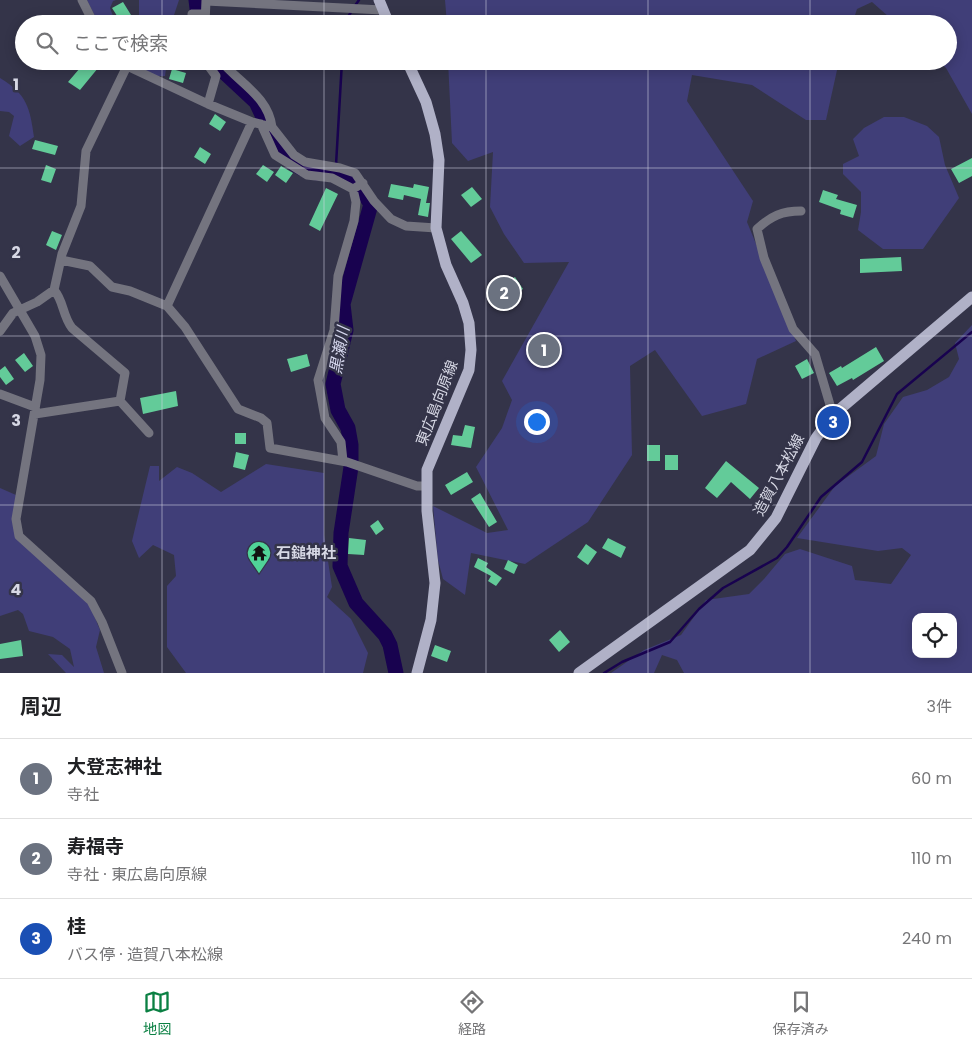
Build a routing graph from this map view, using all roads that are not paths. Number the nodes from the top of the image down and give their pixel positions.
1 (82, 0) edge
2 (206, 0) edge
3 (370, 0) edge
4 (378, 7) edge
5 (204, 14) edge
6 (90, 15) edge
7 (123, 70) edge
8 (138, 70) edge
9 (217, 70) edge
10 (223, 70) edge
11 (411, 70) edge
12 (208, 104) junction
13 (257, 123) junction
14 (272, 127) junction
15 (358, 186) junction
16 (801, 211) dead end
17 (436, 228) junction
18 (61, 260) junction
19 (0, 276) edge
20 (54, 290) junction
21 (972, 297) edge
22 (167, 306) junction
23 (20, 311) junction
24 (0, 330) edge
25 (0, 394) edge
26 (120, 401) junction
27 (35, 410) junction
28 (833, 415) junction
29 (149, 433) dead end
30 (348, 462) junction
31 (426, 486) junction
32 (122, 673) edge
33 (417, 673) edge
34 (579, 673) edge

1 - 6 street
2 - 4 street
2 - 5 street
3 - 4 street
7 - 18 street
8 - 12 street
9 - 12 street
10 - 14 street
11 - 17 main road, 東広島向原線
12 - 13 street
13 - 14 street
13 - 15 street
13 - 22 street
14 - 15 street
15 - 17 street
15 - 30 street
16 - 28 street
17 - 31 main road, 東広島向原線
18 - 20 street
18 - 22 street
19 - 23 street
20 - 23 street
20 - 26 street
21 - 28 main road, 造賀八本松線
22 - 30 street
23 - 24 street
23 - 27 street
25 - 27 street
26 - 27 street
26 - 29 street
27 - 32 street
28 - 34 main road, 造賀八本松線
30 - 31 street
31 - 33 main road, 東広島向原線

